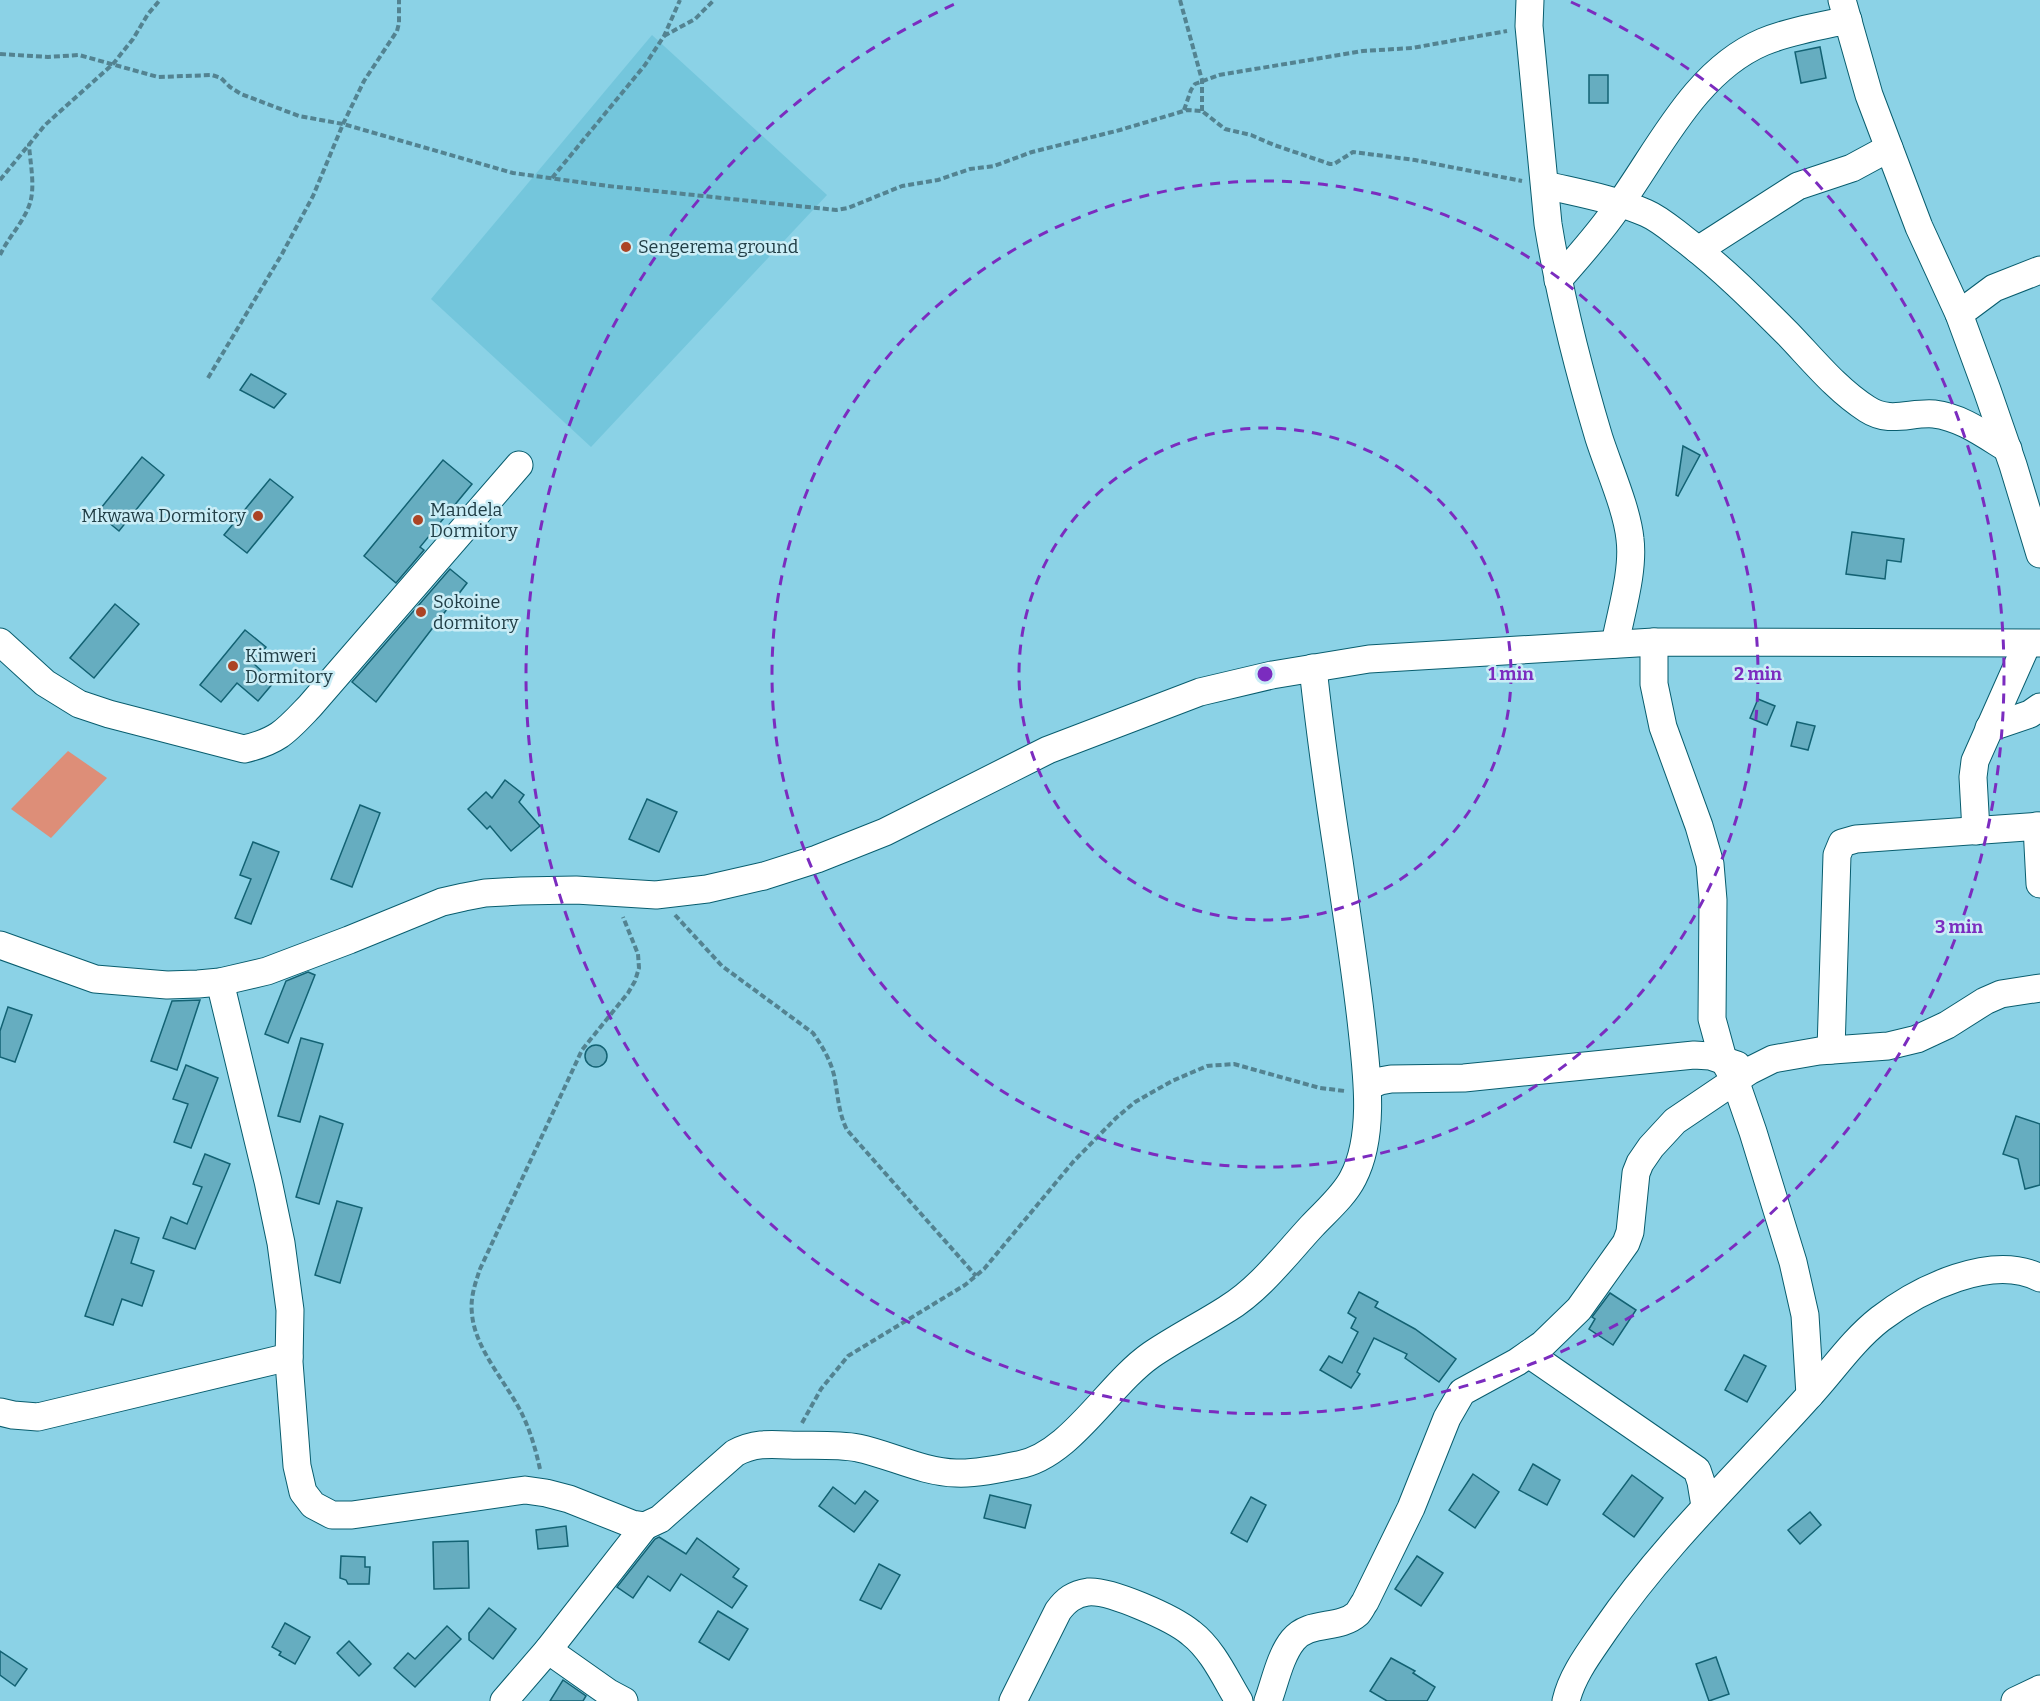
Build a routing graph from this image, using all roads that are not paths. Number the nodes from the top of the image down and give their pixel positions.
1 (1845, 10) edge
2 (1530, 13) edge
3 (1889, 148) junction
4 (1545, 185) junction
5 (1621, 203) junction
6 (1698, 250) junction
7 (2040, 270) edge
8 (1558, 280) junction
9 (1959, 314) junction
10 (2007, 449) junction
11 (519, 465) dead end
12 (2040, 554) edge
13 (0, 642) edge
14 (1654, 642) junction
15 (1615, 644) junction
16 (2034, 644) edge
17 (1313, 668) junction
18 (2040, 707) edge
19 (1989, 728) junction
20 (2039, 826) edge
21 (1976, 831) junction
22 (2040, 884) edge
23 (0, 945) edge
24 (220, 982) junction
25 (2040, 988) edge
26 (1831, 1050) junction
27 (1736, 1070) junction
28 (1368, 1086) junction
29 (2039, 1278) edge
30 (1528, 1354) junction
31 (289, 1357) junction
32 (1810, 1395) junction
33 (0, 1412) edge
34 (1705, 1506) junction
35 (645, 1526) junction
36 (548, 1650) junction
37 (2040, 1689) edge
38 (504, 1701) edge
39 (624, 1701) edge
40 (1013, 1701) edge
41 (1239, 1701) edge
42 (1268, 1701) edge
43 (1566, 1701) edge
44 (2014, 1701) edge

1 - 3 street
1 - 5 street
2 - 4 street
3 - 6 street
3 - 9 street
4 - 5 street
4 - 8 street
5 - 6 street
5 - 8 street
6 - 10 street
7 - 9 street
8 - 15 street
9 - 10 street
10 - 12 street
11 - 13 street
14 - 15 street
14 - 16 street
14 - 27 street
15 - 17 street
16 - 19 street
17 - 24 street
17 - 28 street
18 - 19 street
19 - 21 street
20 - 21 street
20 - 22 street
21 - 26 street
23 - 24 street
24 - 31 street
25 - 26 street
26 - 27 street
27 - 28 street
27 - 30 street
27 - 32 street
28 - 35 street
29 - 32 street
30 - 34 street
30 - 42 street
31 - 33 street
31 - 35 street
32 - 34 street
34 - 43 street
35 - 36 street
36 - 38 street
36 - 39 street
37 - 44 street
40 - 41 street

